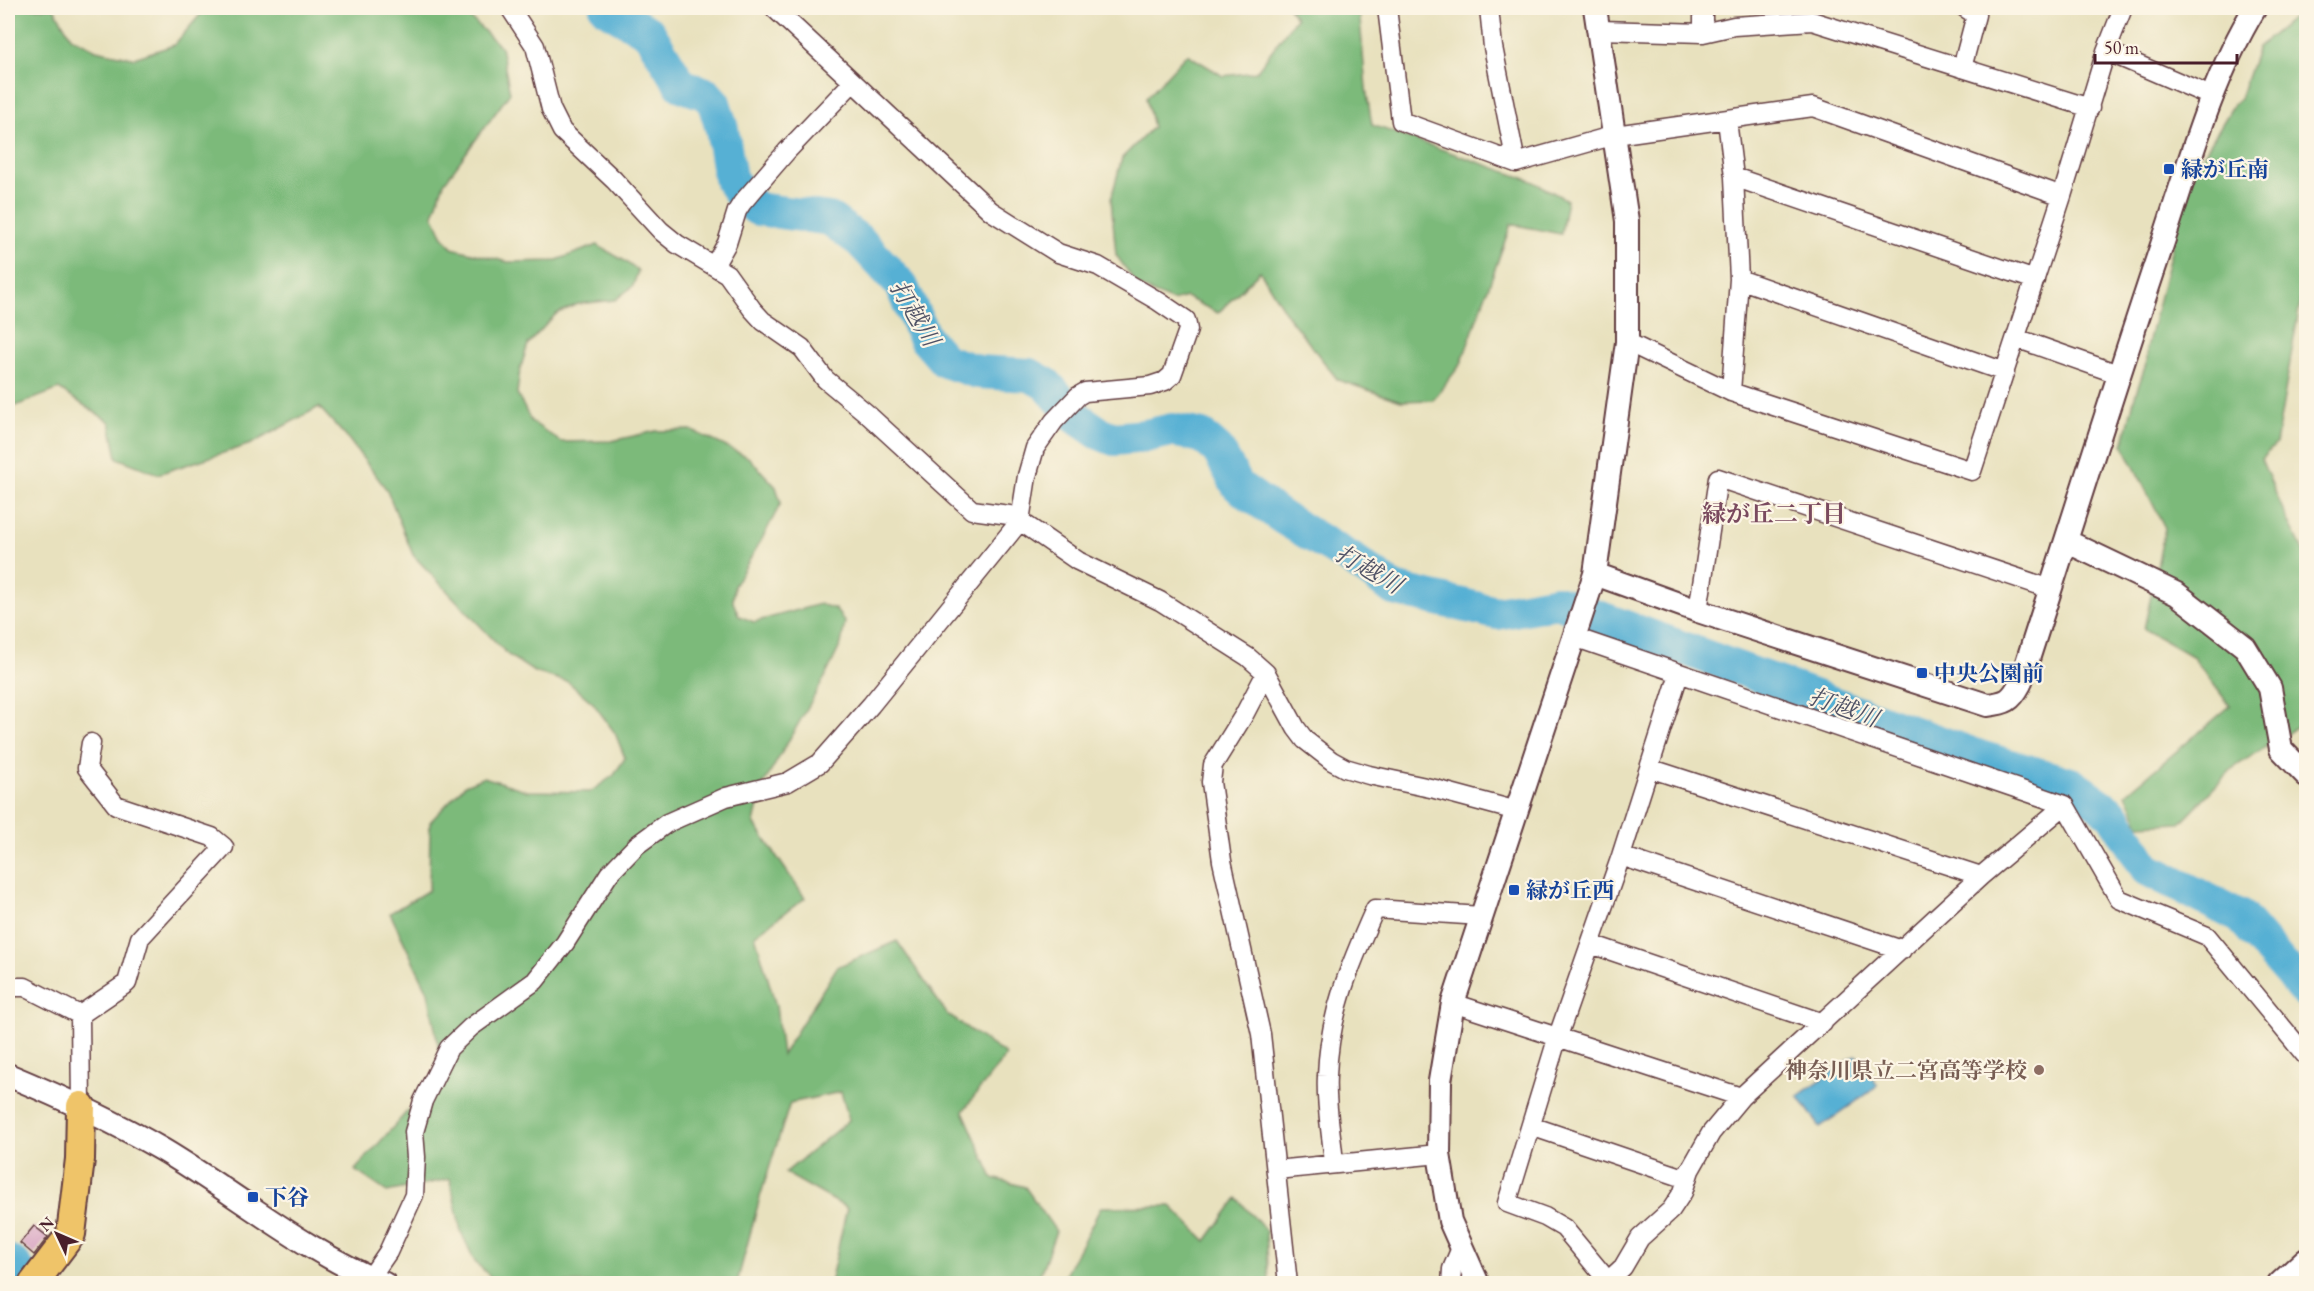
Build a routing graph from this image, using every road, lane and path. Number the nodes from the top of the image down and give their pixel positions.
1 (510, 8) edge
2 (774, 8) edge
3 (1387, 8) edge
4 (1489, 8) edge
5 (1595, 8) edge
6 (1703, 8) edge
7 (1965, 8) edge
8 (2122, 8) edge
9 (2255, 8) edge
10 (1600, 30) junction
11 (1703, 33) junction
12 (2106, 51) junction
13 (1962, 68) junction
14 (853, 82) junction
15 (2213, 97) junction
16 (2090, 108) junction
17 (1727, 120) junction
18 (1615, 135) junction
19 (1516, 163) junction
20 (1734, 177) junction
21 (2062, 196) junction
22 (714, 266) junction
23 (1739, 279) junction
24 (2035, 280) junction
25 (2016, 338) junction
26 (1627, 342) junction
27 (2005, 372) junction
28 (2118, 374) junction
29 (1731, 392) junction
30 (1020, 521) junction
31 (2066, 540) junction
32 (1593, 580) junction
33 (2051, 589) junction
34 (1698, 610) junction
35 (1576, 632) junction
36 (1266, 673) junction
37 (1679, 674) junction
38 (91, 742) dead end
39 (1649, 768) junction
40 (2307, 775) edge
41 (2065, 805) junction
42 (1517, 811) junction
43 (1621, 856) junction
44 (1981, 876) junction
45 (1481, 915) junction
46 (1591, 944) junction
47 (1902, 950) junction
48 (8, 987) edge
49 (1453, 1003) junction
50 (80, 1015) junction
51 (1823, 1023) junction
52 (1558, 1036) junction
53 (2307, 1056) edge
54 (8, 1075) edge
55 (1741, 1097) junction
56 (81, 1106) junction
57 (1531, 1126) junction
58 (1439, 1154) junction
59 (1334, 1164) junction
60 (1276, 1170) junction
61 (1687, 1179) junction
62 (1461, 1248) junction
63 (2307, 1259) edge
64 (36, 1280) edge
65 (378, 1281) edge
66 (1288, 1284) edge
67 (1451, 1284) edge
68 (1478, 1284) edge
69 (2279, 1284) edge

1 - 22 street
2 - 14 street
3 - 19 street
4 - 19 street
5 - 10 street
6 - 11 street
7 - 13 street
8 - 12 street
9 - 15 street
10 - 11 street
10 - 18 street
11 - 13 street
12 - 15 street
12 - 16 street
13 - 16 street
14 - 22 street
14 - 30 street
15 - 28 street
16 - 21 street
17 - 18 street
17 - 20 street
17 - 21 street
18 - 19 street
18 - 26 street
20 - 23 street
20 - 24 street
21 - 24 street
22 - 30 street
23 - 27 street
23 - 29 street
24 - 25 street
25 - 27 street
25 - 28 street
26 - 29 street
26 - 32 street
27 - 29 street
28 - 31 street
30 - 36 street
30 - 65 street
31 - 33 street
31 - 40 street
32 - 34 street
32 - 35 street
33 - 34 street
33 - 34 street
35 - 37 street
35 - 42 street
36 - 42 street
36 - 60 street
37 - 39 street
37 - 41 street
38 - 50 street
39 - 43 street
39 - 44 street
41 - 44 street
41 - 53 street
42 - 45 street
43 - 46 street
43 - 47 street
44 - 47 street
45 - 49 street
45 - 59 street
46 - 51 street
46 - 52 street
47 - 51 street
48 - 50 street
49 - 52 street
49 - 58 street
50 - 56 street
51 - 55 street
52 - 55 street
52 - 57 street
54 - 56 street
55 - 61 street
56 - 64 main road
56 - 65 street
57 - 61 street
57 - 61 street
58 - 59 street
58 - 62 street
59 - 60 street
60 - 66 street
62 - 67 street
62 - 68 street
63 - 69 street

